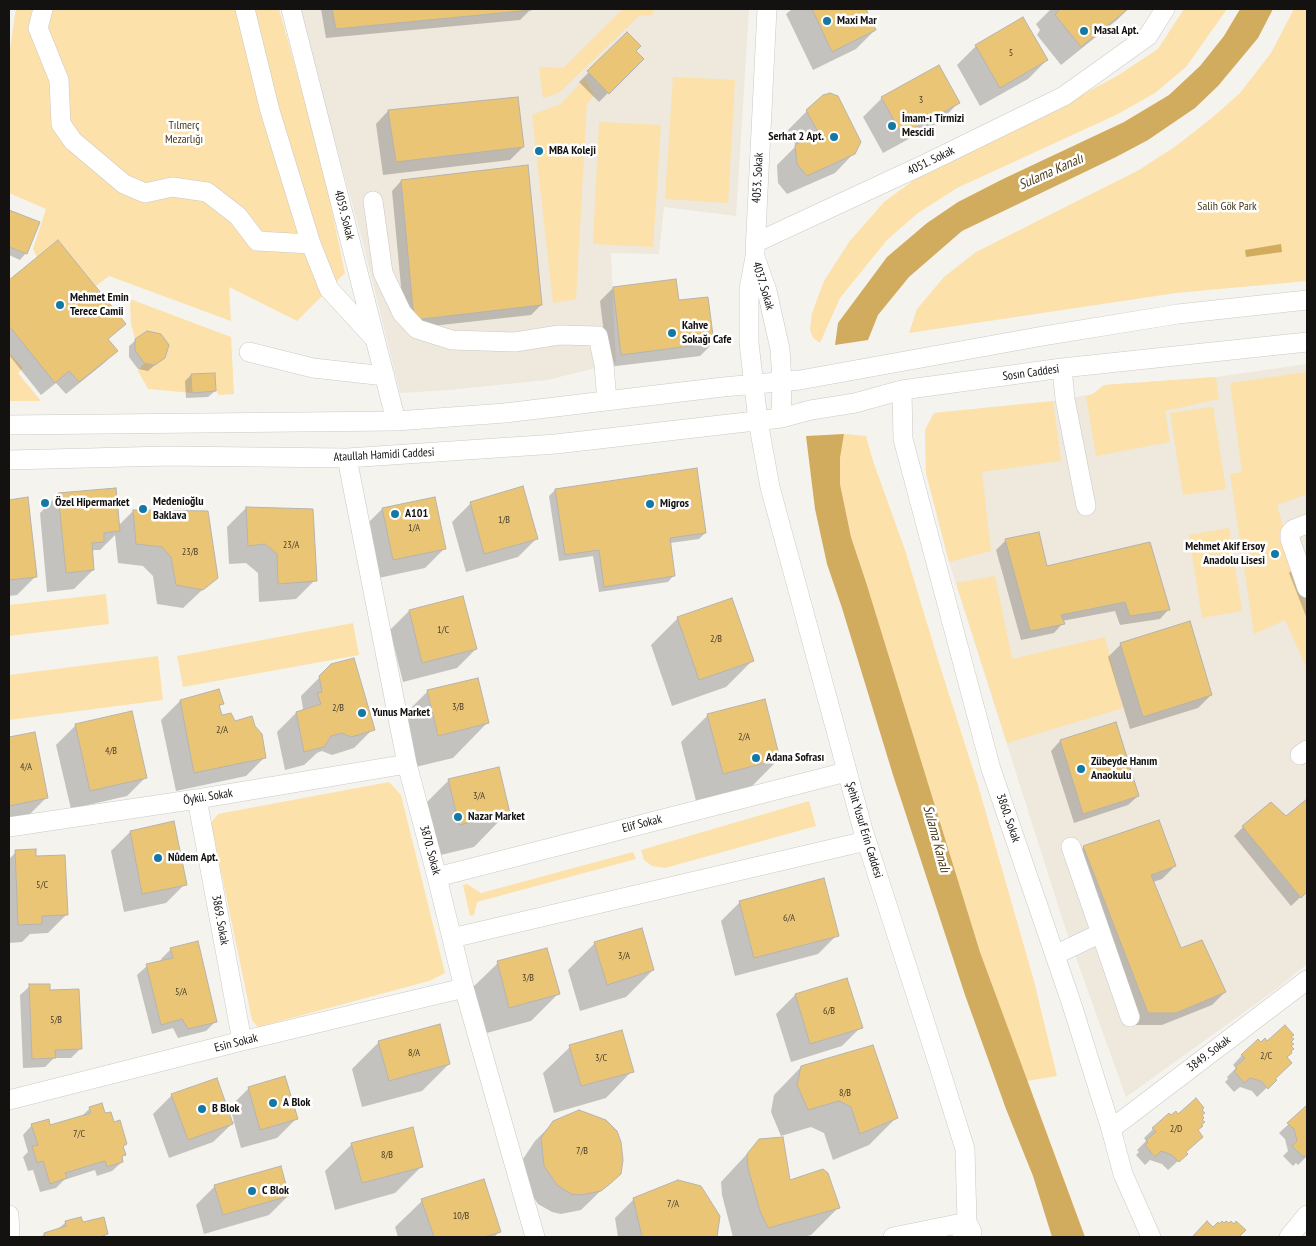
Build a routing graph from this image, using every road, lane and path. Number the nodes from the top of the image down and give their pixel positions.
1 (42, 9) edge
2 (245, 9) edge
3 (291, 9) edge
4 (767, 9) edge
5 (1165, 9) edge
6 (373, 201) dead end
7 (311, 244) junction
8 (755, 250) junction
9 (1307, 300) edge
10 (376, 341) junction
11 (1307, 342) edge
12 (249, 352) dead end
13 (1062, 368) junction
14 (385, 376) junction
15 (782, 382) junction
16 (755, 384) junction
17 (902, 390) junction
18 (607, 400) junction
19 (781, 418) junction
20 (396, 421) junction
21 (758, 421) junction
22 (9, 425) edge
23 (347, 458) junction
24 (9, 460) edge
25 (1086, 506) dead end
26 (1307, 524) edge
27 (1307, 588) edge
28 (407, 764) junction
29 (846, 772) junction
30 (197, 799) junction
31 (9, 827) edge
32 (866, 841) junction
33 (1071, 847) dead end
34 (438, 877) junction
35 (1101, 933) junction
36 (452, 938) junction
37 (1055, 955) junction
38 (1307, 980) edge
39 (464, 988) junction
40 (1130, 1017) dead end
41 (242, 1041) junction
42 (9, 1100) edge
43 (1111, 1128) junction
44 (9, 1215) edge
45 (1307, 1215) edge
46 (968, 1232) edge
47 (10, 1237) edge
48 (535, 1237) edge
49 (893, 1237) edge
50 (1150, 1237) edge
51 (1289, 1237) edge

1 - 7 street
2 - 7 street
3 - 10 street, 4059. Sokak
4 - 8 street, 4053. Sokak
5 - 8 street, 4051. Sokak
6 - 18 street
7 - 10 street
8 - 15 street, 4037. Sokak
8 - 16 street, 4037. Sokak
9 - 15 street
10 - 14 street, 4059. Sokak
11 - 13 street, Sosın Caddesi
12 - 14 street
13 - 17 street, Sosın Caddesi
13 - 25 street
14 - 20 street, 4059. Sokak
15 - 16 street
15 - 19 street, 4037. Sokak
16 - 18 street
16 - 21 street, 4037. Sokak
17 - 19 street, Sosın Caddesi
17 - 37 street, 3860. Sokak
18 - 20 street
19 - 21 street, Sosın Caddesi
20 - 22 street
21 - 23 street, Ataullah Hamidi Caddesi
21 - 29 street, Şehit Yusuf Erin Caddesi
23 - 24 street, Ataullah Hamidi Caddesi
23 - 28 street, 3870. Sokak
26 - 27 street
28 - 30 street, Öykü. Sokak
28 - 34 street, 3870. Sokak
29 - 32 street, Şehit Yusuf Erin Caddesi
29 - 34 street, Elif Sokak
30 - 31 street, Öykü. Sokak
30 - 41 street, 3869. Sokak
32 - 36 street
32 - 46 street, Şehit Yusuf Erin Caddesi
33 - 35 street
34 - 36 street, 3870. Sokak
35 - 37 street
35 - 40 street
36 - 39 street, 3870. Sokak
37 - 43 street, 3860. Sokak
38 - 43 street, 3849. Sokak
39 - 41 street, Esin Sokak
39 - 48 street, 3870. Sokak
41 - 42 street, Esin Sokak
43 - 50 street, 3860. Sokak
44 - 47 street
45 - 51 street
46 - 49 street

